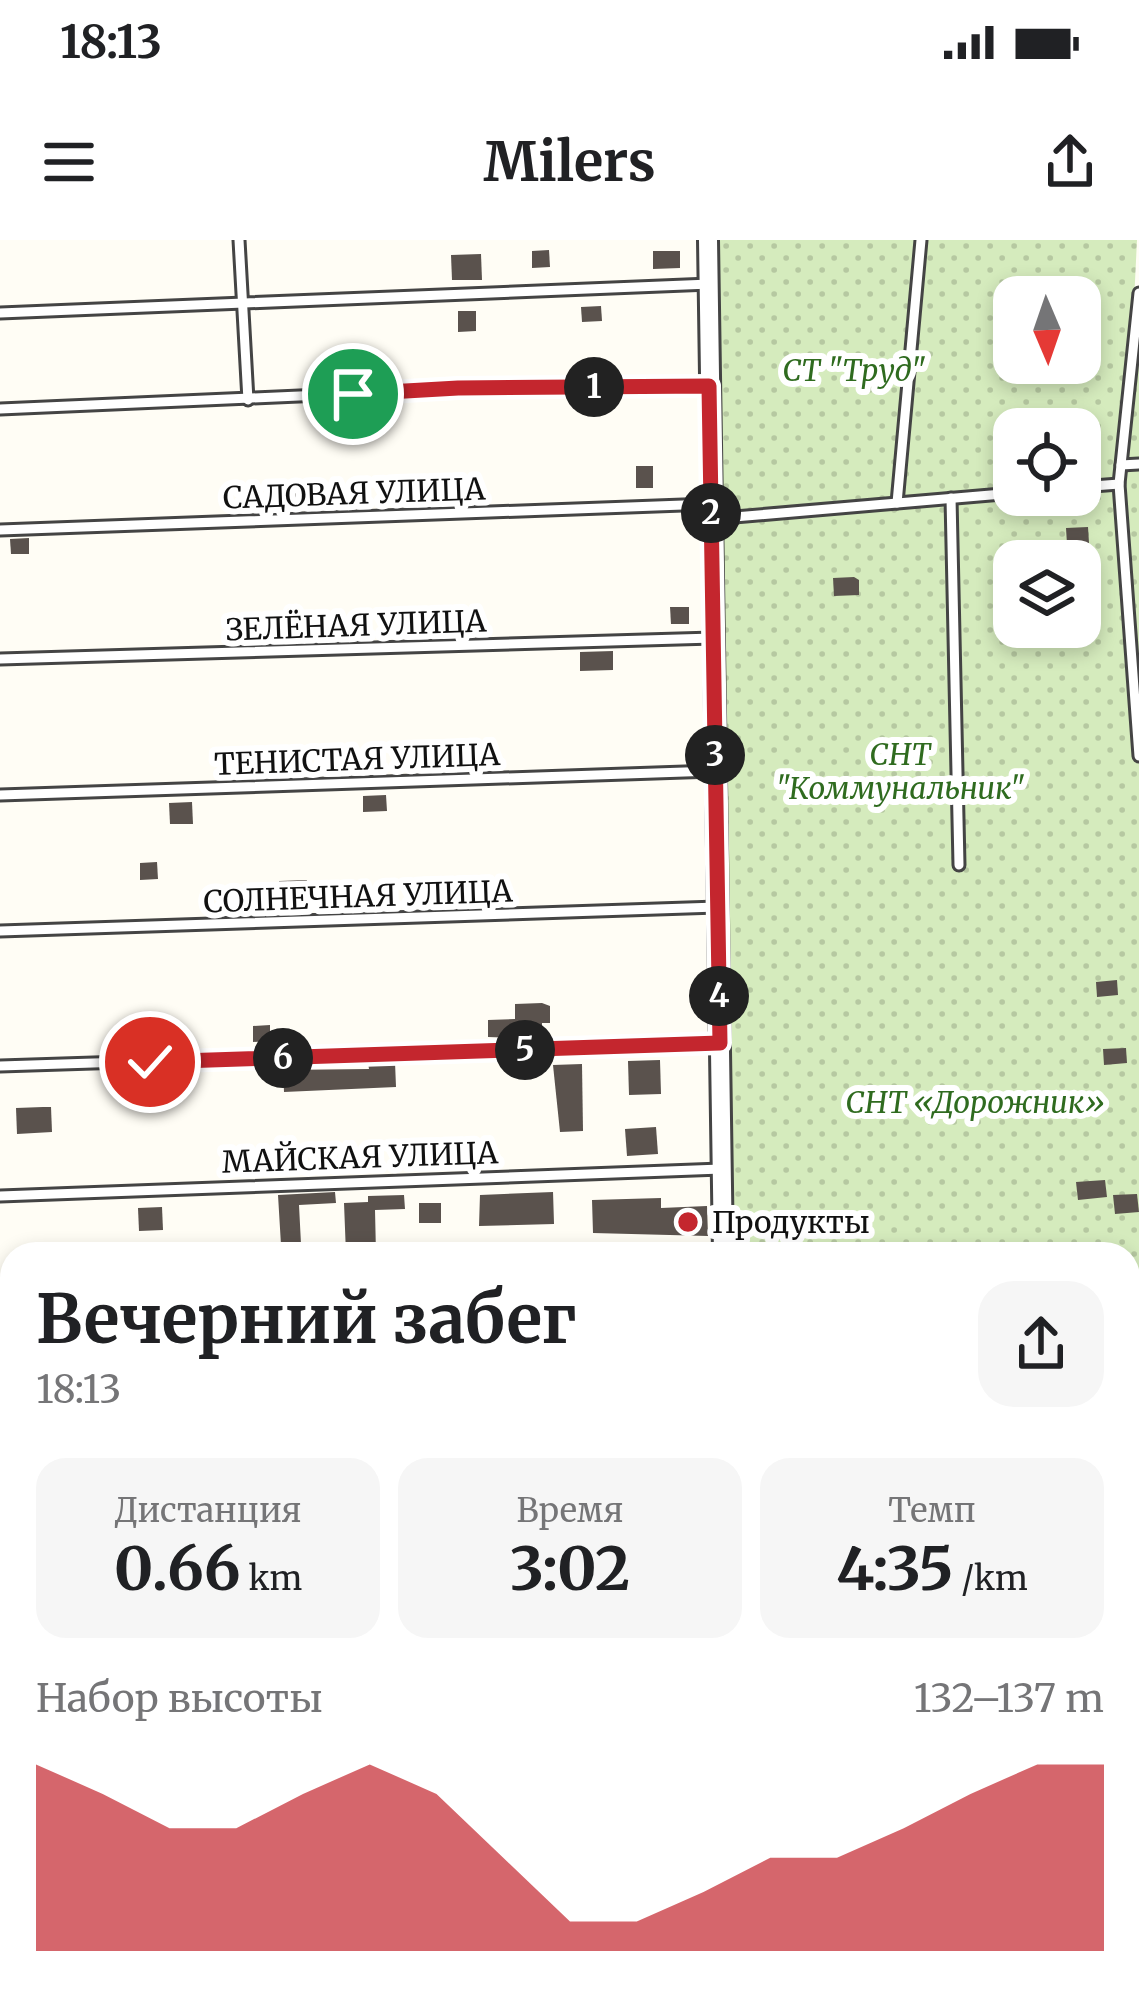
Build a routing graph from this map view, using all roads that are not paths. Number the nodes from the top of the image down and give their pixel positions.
1 (239, 240) edge
2 (707, 240) edge
3 (921, 240) edge
4 (710, 284) junction
5 (1139, 293) edge
6 (243, 302) junction
7 (0, 314) edge
8 (1138, 324) edge
9 (709, 386) junction
10 (248, 400) junction
11 (0, 409) edge
12 (1139, 464) edge
13 (1121, 465) junction
14 (1119, 484) junction
15 (1101, 485) edge
16 (993, 495) edge
17 (951, 499) junction
18 (897, 503) junction
19 (711, 512) junction
20 (0, 530) edge
21 (1133, 596) edge
22 (713, 638) junction
23 (0, 659) edge
24 (1138, 728) edge
25 (1139, 756) edge
26 (715, 771) junction
27 (0, 795) edge
28 (958, 866) dead end
29 (717, 907) junction
30 (0, 931) edge
31 (720, 1043) junction
32 (0, 1066) edge
33 (722, 1169) junction
34 (0, 1196) edge
35 (723, 1242) edge

1 - 6 lane
2 - 4 street
3 - 18 lane
4 - 6 lane
4 - 9 street
5 - 8 lane
6 - 7 lane
6 - 10 lane
8 - 13 lane
9 - 10 lane
9 - 19 street
10 - 11 lane
12 - 13 lane
13 - 14 lane
14 - 15 lane
14 - 21 lane
16 - 17 lane, САДОВАЯ УЛИЦА
17 - 18 lane, САДОВАЯ УЛИЦА
17 - 28 lane
18 - 19 lane, САДОВАЯ УЛИЦА
19 - 20 lane, САДОВАЯ УЛИЦА
19 - 22 street
21 - 24 lane
22 - 23 lane, ЗЕЛЁНАЯ УЛИЦА
22 - 26 street
24 - 25 lane
26 - 27 lane, ТЕНИСТАЯ УЛИЦА
26 - 29 street
29 - 30 lane, СОЛНЕЧНАЯ УЛИЦА
29 - 31 street
31 - 32 lane
31 - 33 street
33 - 34 lane, МАЙСКАЯ УЛИЦА
33 - 35 street

